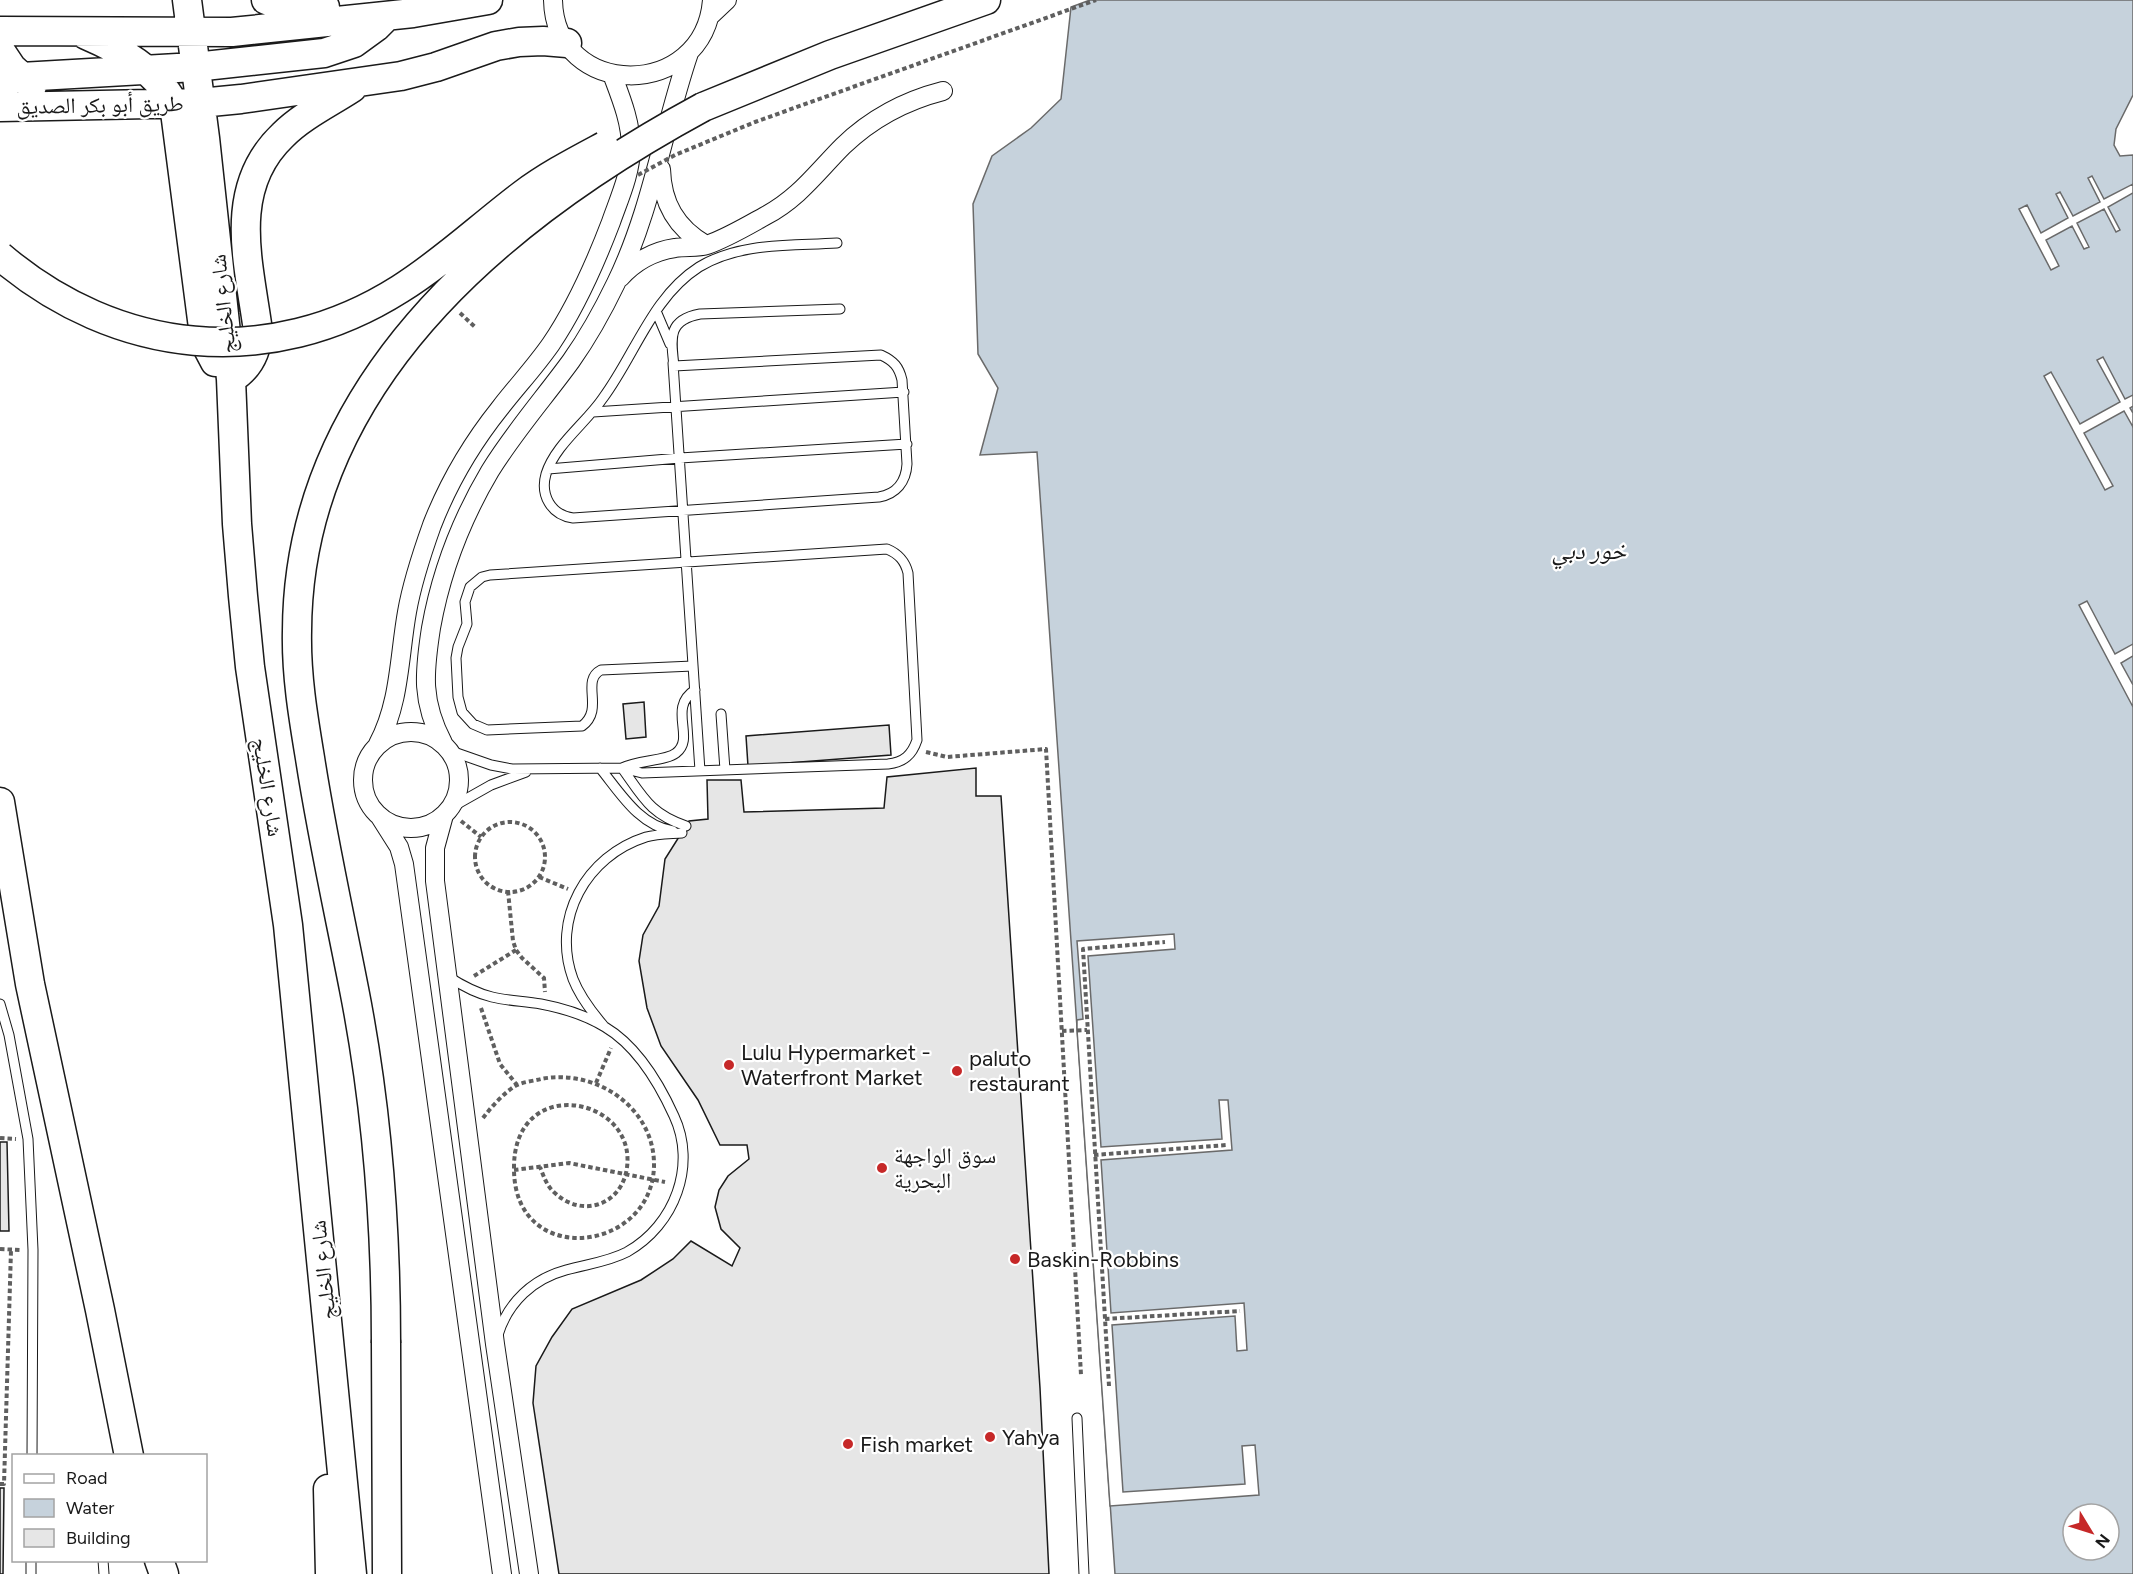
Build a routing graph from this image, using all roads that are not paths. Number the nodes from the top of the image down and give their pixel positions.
1 (187, 0) edge
2 (266, 0) edge
3 (488, 0) edge
4 (553, 0) edge
5 (728, 0) edge
6 (986, 0) edge
7 (710, 9) edge
8 (386, 17) junction
9 (0, 31) edge
10 (78, 32) junction
11 (191, 33) junction
12 (567, 43) junction
13 (689, 53) junction
14 (141, 66) junction
15 (195, 67) junction
16 (7, 69) edge
17 (612, 74) junction
18 (360, 83) junction
19 (943, 91) dead end
20 (187, 104) junction
21 (78, 105) junction
22 (703, 106) junction
23 (0, 107) edge
24 (661, 152) junction
25 (837, 243) dead end
26 (706, 245) junction
27 (0, 256) edge
28 (617, 281) junction
29 (840, 309) dead end
30 (656, 311) junction
31 (674, 366) junction
32 (231, 379) junction
33 (904, 392) junction
34 (677, 408) junction
35 (593, 412) junction
36 (907, 444) junction
37 (680, 458) junction
38 (548, 469) junction
39 (683, 509) junction
40 (687, 562) junction
41 (693, 666) junction
42 (695, 690) junction
43 (721, 714) dead end
44 (378, 744) junction
45 (447, 747) junction
46 (600, 768) junction
47 (622, 768) junction
48 (534, 770) junction
49 (725, 770) junction
50 (700, 771) junction
51 (0, 802) edge
52 (448, 811) junction
53 (380, 817) junction
54 (684, 829) junction
55 (453, 980) junction
56 (0, 1004) edge
57 (605, 1027) junction
58 (495, 1344) junction
59 (335, 1385) junction
60 (1077, 1418) dead end
61 (32, 1454) edge
62 (129, 1454) edge
63 (330, 1574) edge
64 (352, 1574) edge
65 (387, 1574) edge
66 (502, 1574) edge
67 (529, 1574) edge
68 (1084, 1574) edge

1 - 11 main road, شارع الخليج
2 - 8 main road
3 - 8 main road
4 - 12 street
5 - 7 street
6 - 22 main road
7 - 13 street
8 - 11 main road
8 - 15 main road
9 - 10 main road
10 - 11 main road
10 - 14 main road
11 - 14 main road
11 - 15 main road, شارع الخليج
12 - 17 street
12 - 18 main road, طريق أبو بكر الصديق
13 - 17 street
13 - 24 street
14 - 15 main road
14 - 16 main road
14 - 20 main road
15 - 20 main road, شارع الخليج
16 - 21 main road
17 - 44 street
18 - 20 main road, طريق أبو بكر الصديق
18 - 32 main road
19 - 26 street
20 - 21 main road, طريق أبو بكر الصديق
20 - 32 main road, شارع الخليج
21 - 23 main road, طريق أبو بكر الصديق
22 - 27 main road, bridge
22 - 65 main road, bridge
24 - 26 street
24 - 28 street
25 - 30 lane
26 - 28 street
28 - 45 street
29 - 31 lane
30 - 31 lane
30 - 35 lane
31 - 33 lane
31 - 34 lane
32 - 59 main road, شارع الخليج
33 - 34 lane
33 - 36 lane
34 - 35 lane
34 - 37 lane
35 - 38 lane
36 - 37 lane
36 - 39 lane
37 - 38 lane
37 - 39 lane
38 - 39 lane
39 - 40 lane
40 - 41 lane
40 - 41 lane
40 - 49 lane
41 - 42 lane
42 - 47 lane
42 - 50 lane
43 - 49 lane
44 - 45 street
44 - 53 street
45 - 48 lane
45 - 52 street
46 - 47 lane
46 - 48 lane
46 - 54 lane
47 - 50 lane
47 - 54 lane
48 - 52 lane
49 - 50 lane
51 - 62 main road
52 - 53 street
52 - 55 street
53 - 66 street
54 - 57 lane
55 - 57 lane
55 - 58 street
56 - 61 lane
57 - 58 lane
58 - 67 street
59 - 63 main road
59 - 64 main road, شارع الخليج
60 - 68 lane

